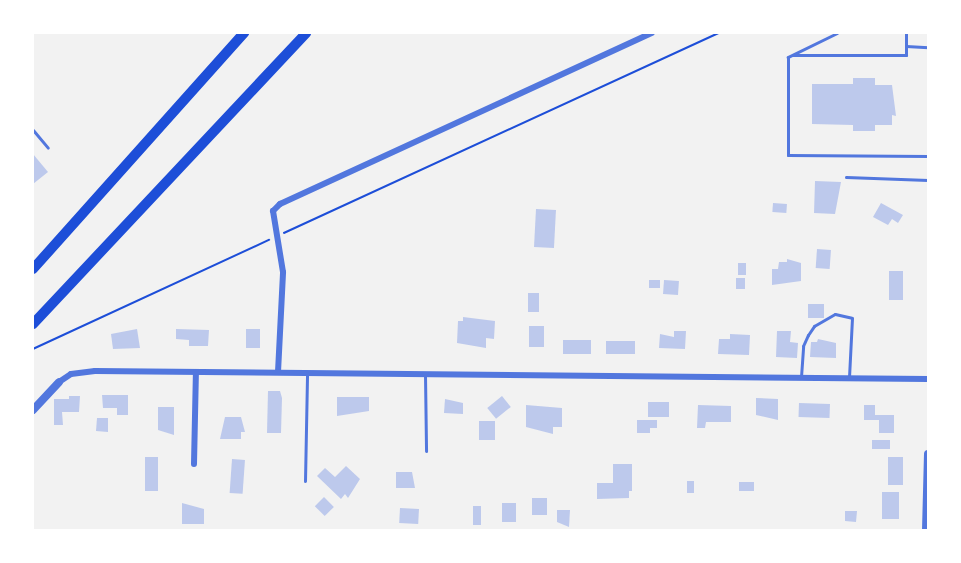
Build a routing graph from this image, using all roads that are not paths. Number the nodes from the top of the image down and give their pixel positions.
1 (244, 33) edge
2 (306, 33) edge
3 (633, 33) edge
4 (652, 33) edge
5 (837, 33) edge
6 (906, 33) edge
7 (636, 40) junction
8 (906, 46) junction
9 (928, 47) edge
10 (792, 54) junction
11 (33, 130) edge
12 (48, 148) dead end
13 (928, 156) edge
14 (846, 177) dead end
15 (928, 180) edge
16 (33, 270) edge
17 (33, 324) edge
18 (196, 372) junction
19 (278, 372) junction
20 (307, 372) junction
21 (425, 375) junction
22 (801, 379) junction
23 (928, 379) edge
24 (849, 380) junction
25 (59, 382) joint
26 (33, 410) edge
27 (426, 451) dead end
28 (928, 454) edge
29 (194, 464) dead end
30 (305, 481) dead end
31 (926, 530) edge

1 - 16 highway
2 - 17 highway
3 - 7 street
4 - 7 street
5 - 10 lane
6 - 8 lane
7 - 19 street
8 - 9 lane
8 - 10 lane
10 - 13 lane
11 - 12 lane
14 - 15 lane
18 - 19 street
18 - 25 street
18 - 29 street
19 - 20 street
20 - 21 street
20 - 30 lane
21 - 22 street
21 - 27 lane
22 - 24 street
22 - 24 lane
23 - 24 street
25 - 26 street
28 - 31 street

